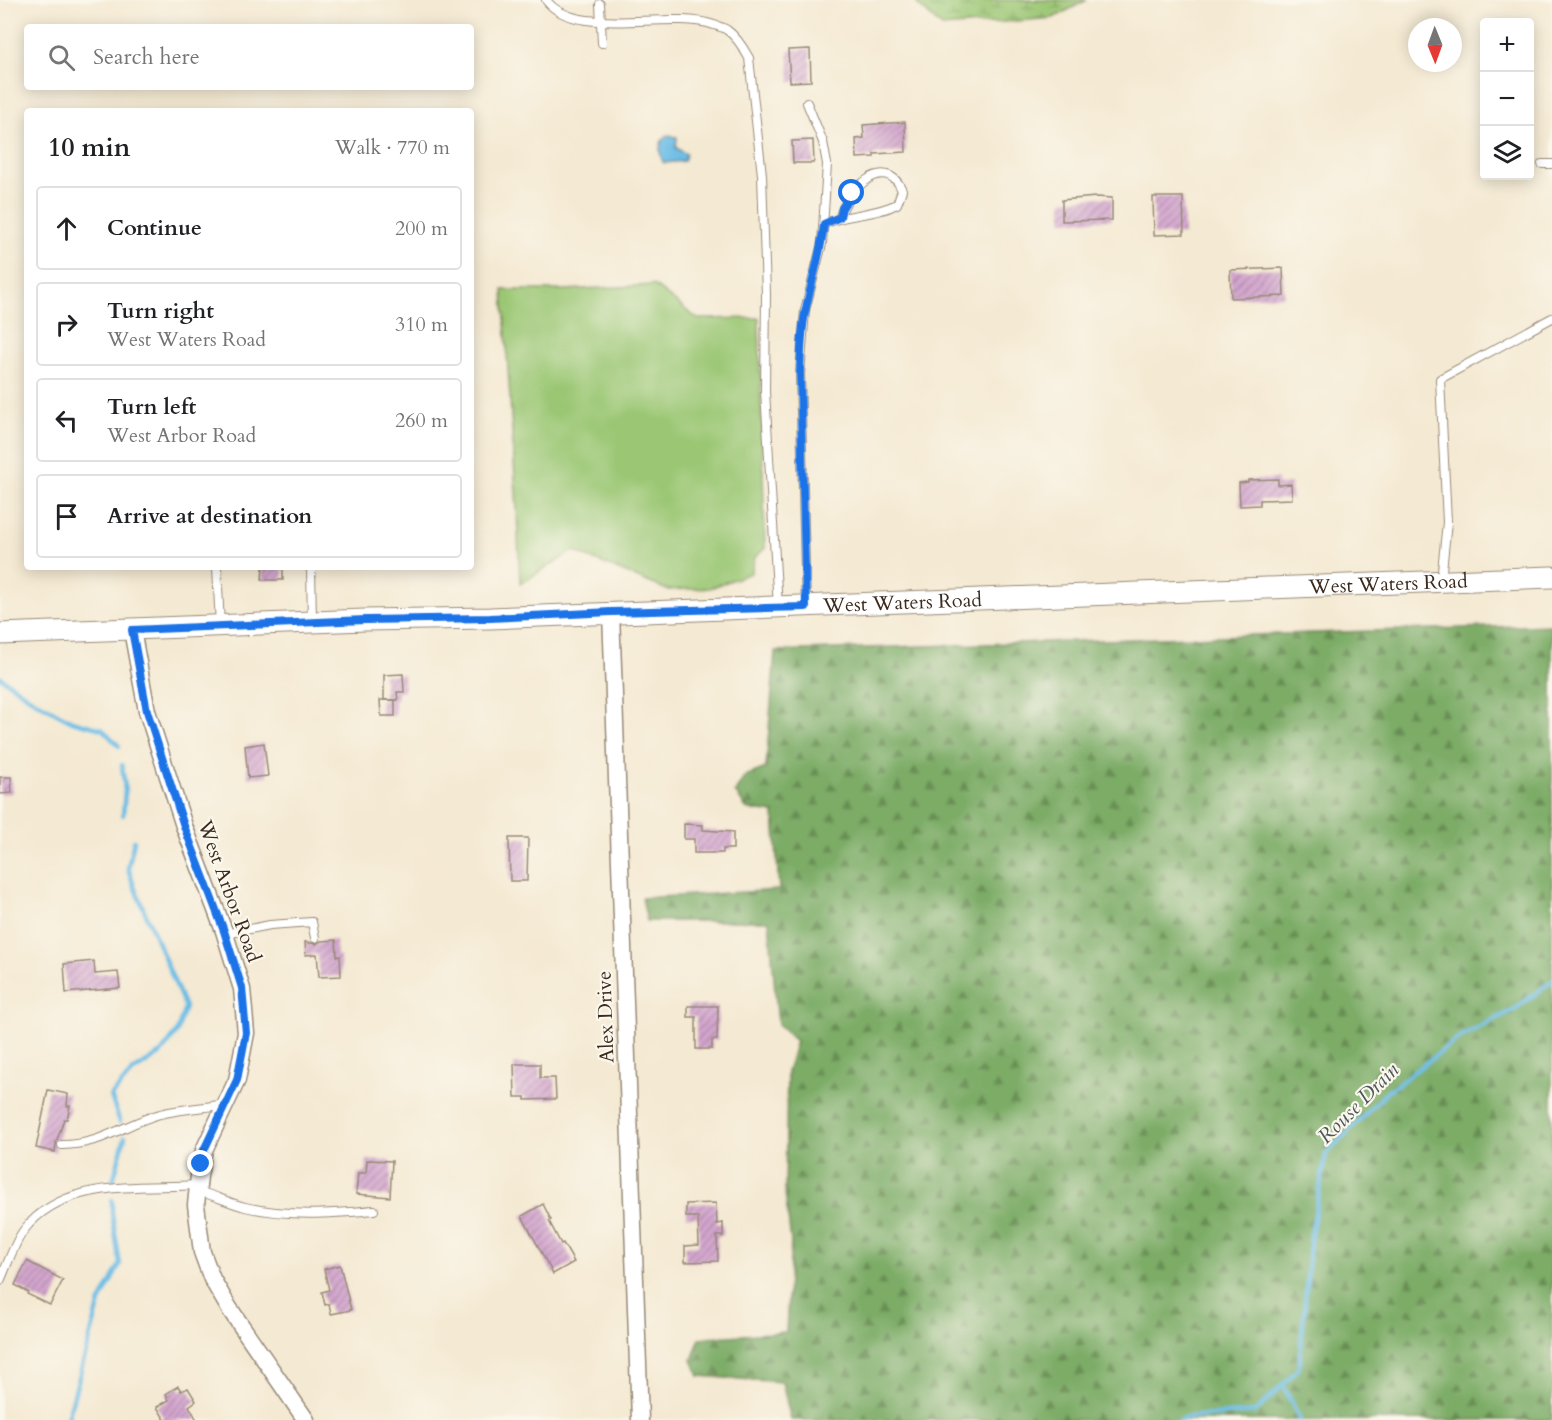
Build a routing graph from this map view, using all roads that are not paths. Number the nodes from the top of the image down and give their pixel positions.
1 (546, 0) edge
2 (600, 4) dead end
3 (601, 21) junction
4 (602, 43) dead end
5 (807, 103) dead end
6 (1542, 164) dead end
7 (1552, 164) edge
8 (840, 217) junction
9 (824, 224) junction
10 (1552, 318) edge
11 (217, 570) edge
12 (311, 570) edge
13 (1552, 577) edge
14 (1441, 581) junction
15 (806, 607) junction
16 (778, 608) junction
17 (611, 612) junction
18 (312, 622) junction
19 (220, 626) junction
20 (132, 630) junction
21 (0, 634) edge
22 (225, 934) junction
23 (315, 938) dead end
24 (226, 1104) junction
25 (62, 1145) dead end
26 (197, 1188) junction
27 (374, 1210) dead end
28 (0, 1281) edge
29 (306, 1420) edge
30 (640, 1420) edge

1 - 3 lane
2 - 3 lane
3 - 4 lane
3 - 16 lane
5 - 9 lane
6 - 7 lane
8 - 8 lane
8 - 9 lane
9 - 15 lane
10 - 14 lane
11 - 19 lane
12 - 18 lane
13 - 14 street, West Waters Road
14 - 15 street, West Waters Road
15 - 16 street, West Waters Road
16 - 17 street, West Waters Road
17 - 18 street, West Waters Road
17 - 30 street, Alex Drive
18 - 19 street, West Waters Road
19 - 20 street, West Waters Road
20 - 21 street, West Waters Road
20 - 22 street, West Arbor Road
22 - 23 lane
22 - 24 street, West Arbor Road
24 - 25 lane
24 - 26 street, West Arbor Road
26 - 27 lane
26 - 28 lane
26 - 29 street, West Arbor Road

